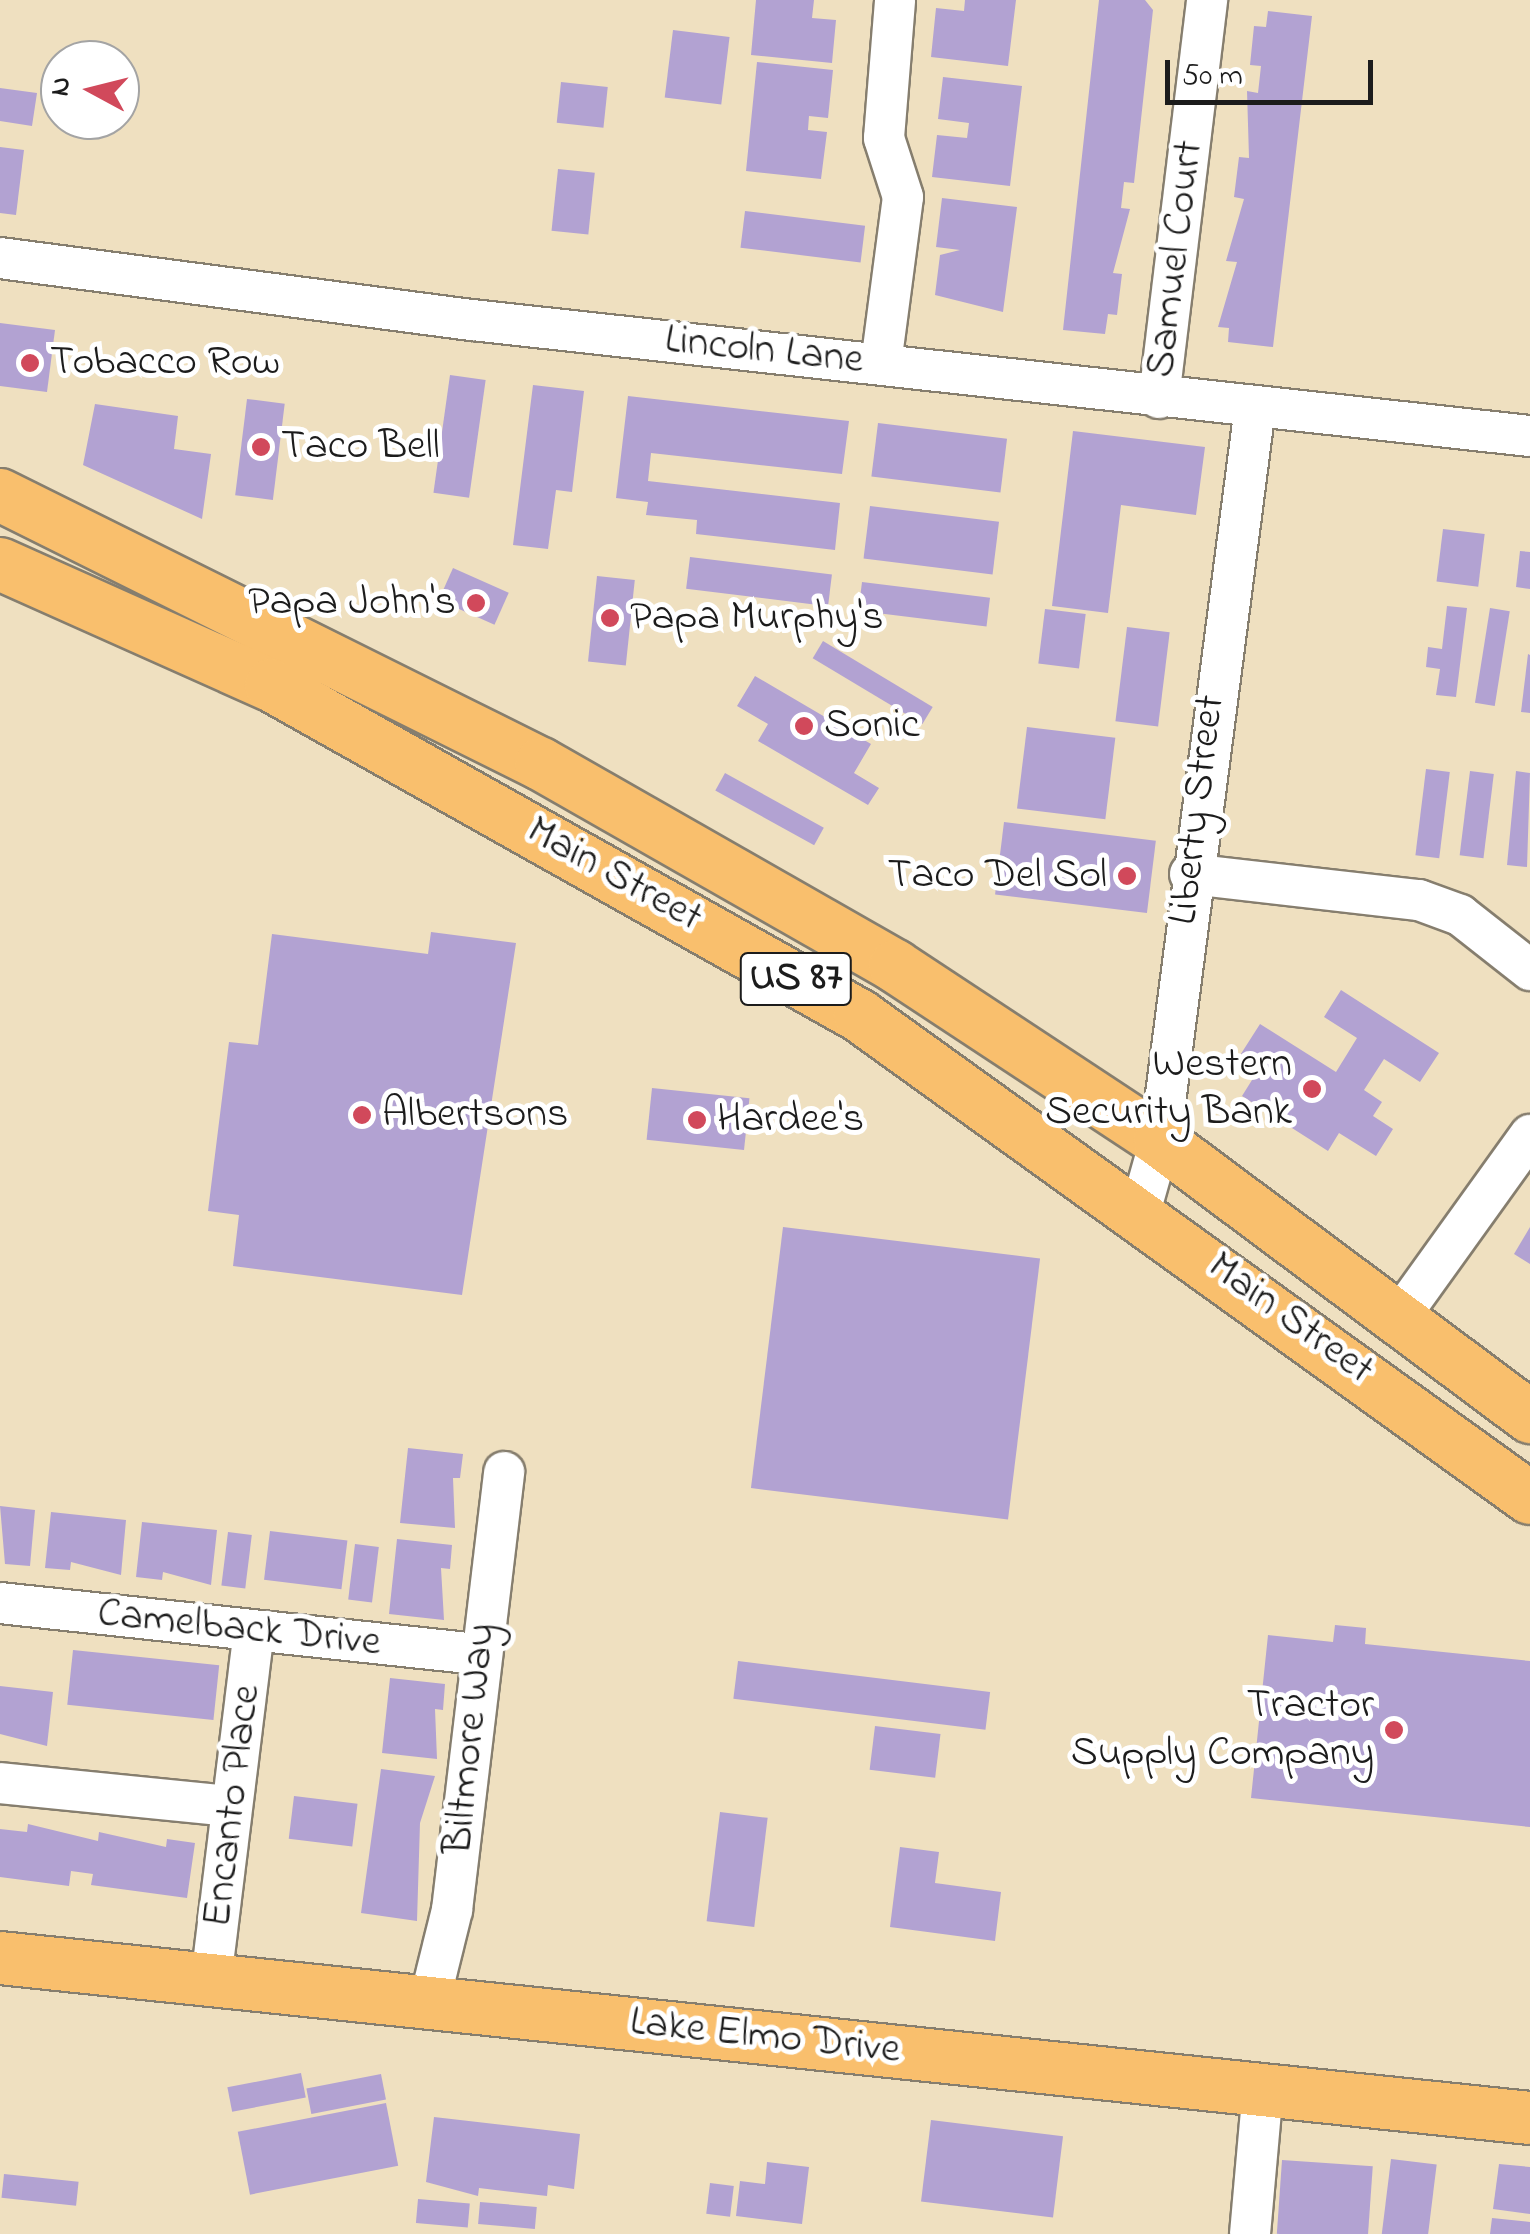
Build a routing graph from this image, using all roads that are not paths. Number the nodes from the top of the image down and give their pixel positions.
1 (895, 0) edge
2 (1207, 0) edge
3 (0, 258) edge
4 (881, 364) junction
5 (1159, 398) junction
6 (1255, 408) junction
7 (1530, 436) edge
8 (0, 496) edge
9 (0, 564) edge
10 (1190, 874) junction
11 (1530, 970) edge
12 (1530, 1135) edge
13 (1160, 1141) junction
14 (1140, 1212) junction
15 (1400, 1316) junction
16 (1530, 1417) edge
17 (504, 1472) dead end
18 (1530, 1498) edge
19 (0, 1603) edge
20 (254, 1631) junction
21 (479, 1654) junction
22 (0, 1783) edge
23 (231, 1806) junction
24 (0, 1958) edge
25 (212, 1980) junction
26 (429, 2003) junction
27 (1263, 2090) junction
28 (1530, 2118) edge
29 (1250, 2234) edge

1 - 4 street
2 - 5 street, Samuel Court
3 - 4 street, Lincoln Lane
4 - 5 street, Lincoln Lane
5 - 6 street, Lincoln Lane
6 - 7 street, Lincoln Lane
6 - 10 street, Liberty Street
8 - 13 main road, Main Street / US 87
9 - 14 main road, Main Street / US 87
10 - 11 street
10 - 13 street, Liberty Street
12 - 15 street
13 - 14 street, Liberty Street
13 - 15 main road, Main Street / US 87
14 - 18 main road, Main Street / US 87
15 - 16 main road, Main Street / US 87
17 - 21 street, Biltmore Way
19 - 20 street, Camelback Drive
20 - 21 street, Camelback Drive
20 - 23 street, Encanto Place
21 - 26 street, Biltmore Way
22 - 23 street
23 - 25 street, Encanto Place
24 - 25 main road, Lake Elmo Drive
25 - 26 main road, Lake Elmo Drive
26 - 27 main road, Lake Elmo Drive
27 - 28 main road, Lake Elmo Drive
27 - 29 street

